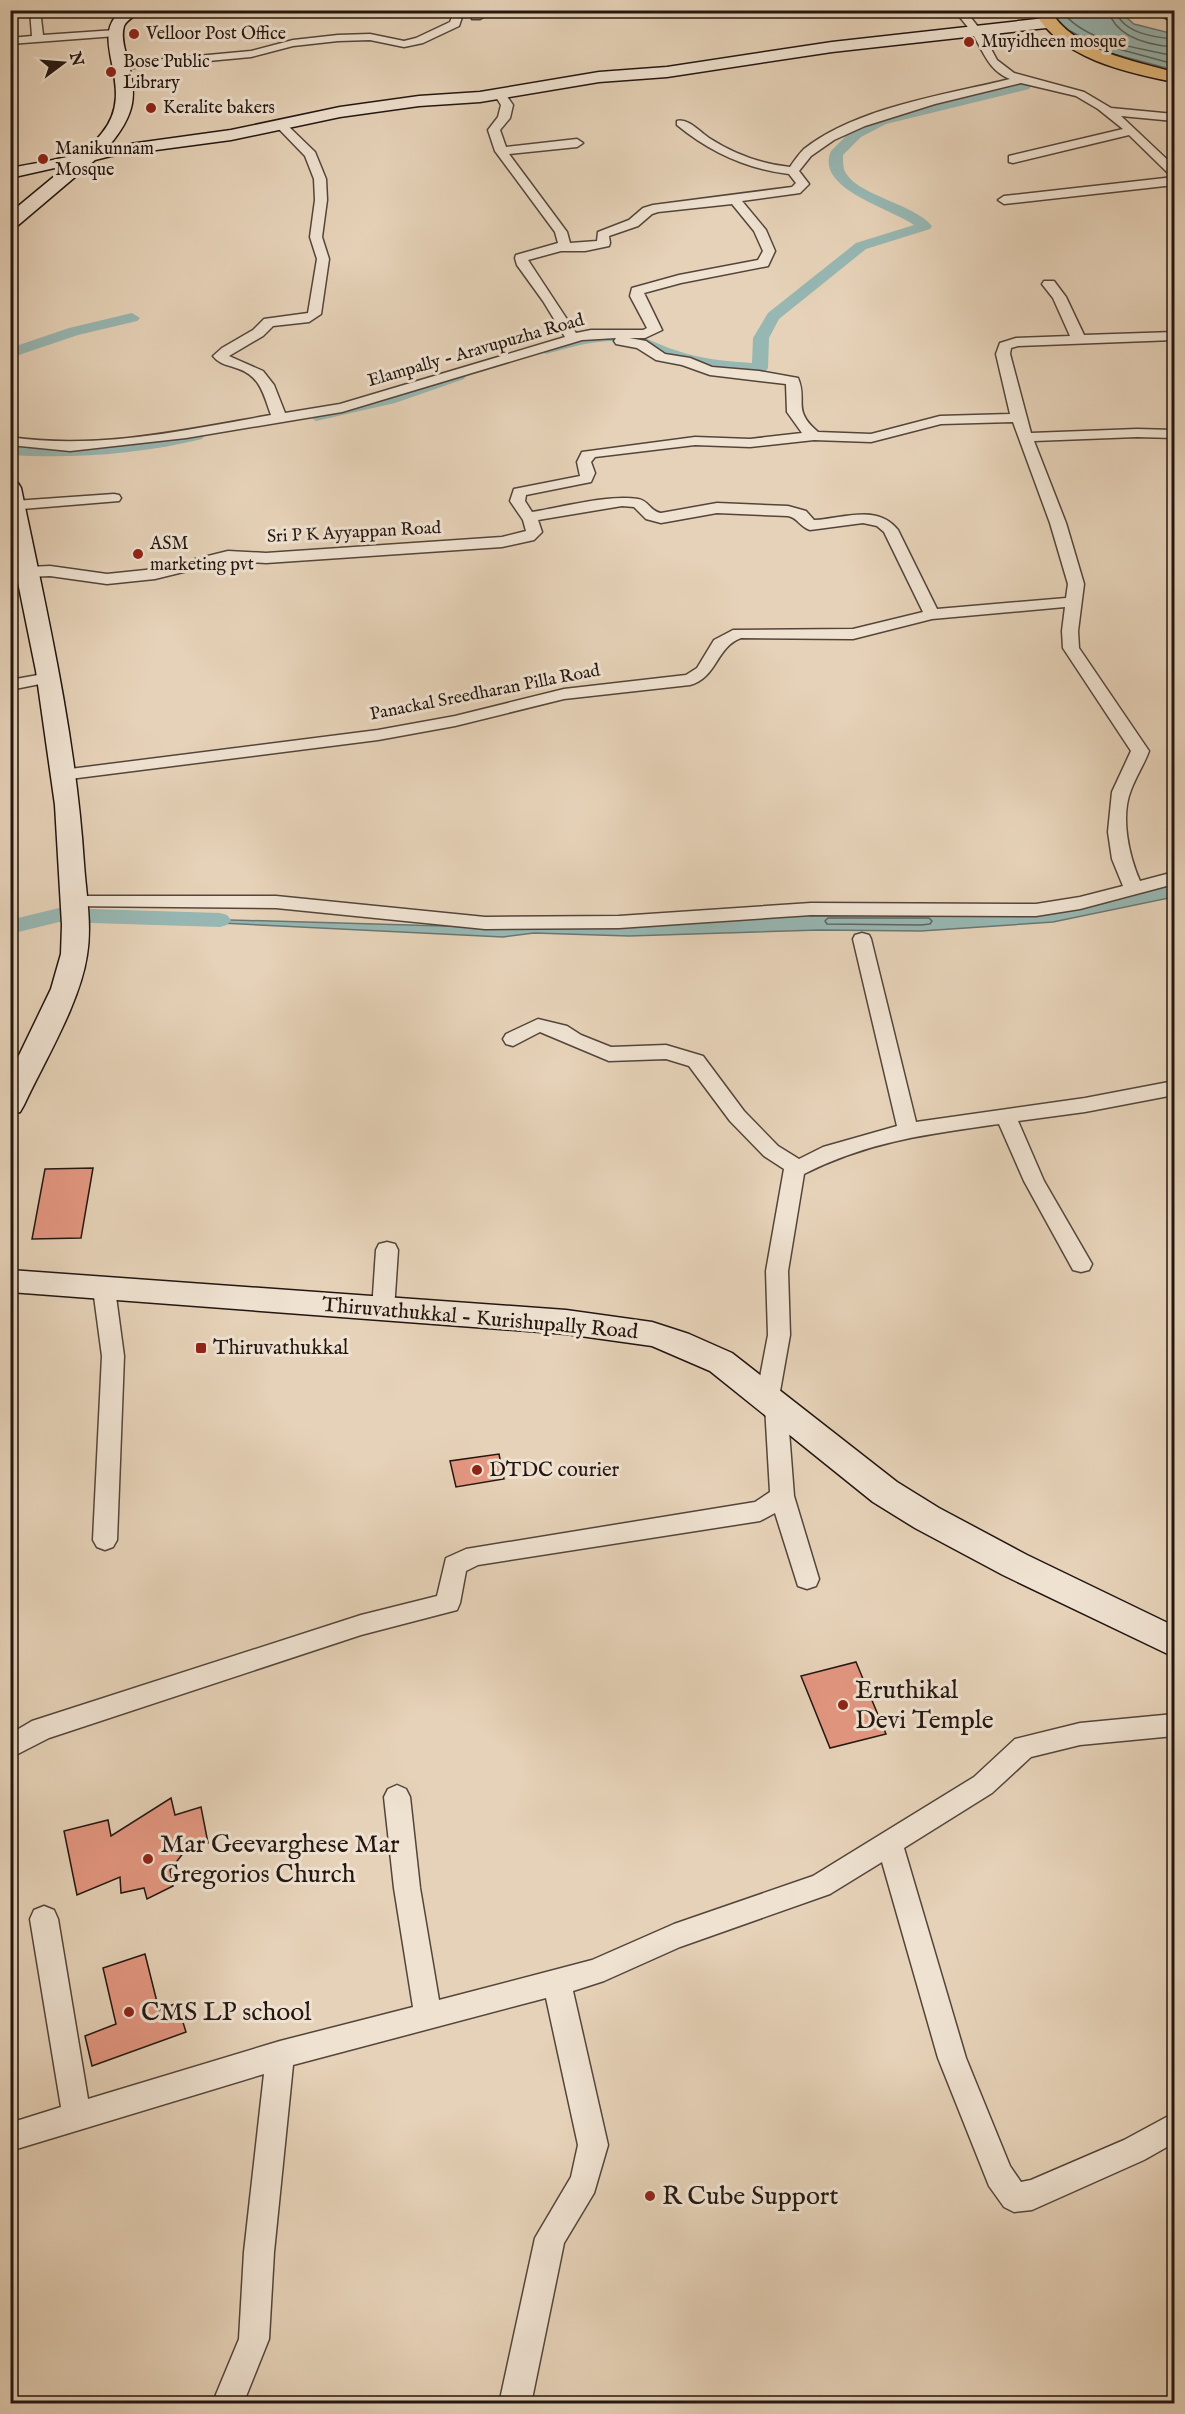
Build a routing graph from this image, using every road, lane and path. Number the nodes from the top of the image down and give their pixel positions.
1 (35, 10) edge
2 (134, 10) edge
3 (452, 10) edge
4 (491, 10) edge
5 (959, 10) edge
6 (1159, 10) edge
7 (1044, 16) edge
8 (476, 17) dead end
9 (1174, 18) edge
10 (977, 31) junction
11 (116, 33) junction
12 (38, 39) junction
13 (10, 42) edge
14 (122, 66) junction
15 (1174, 77) edge
16 (1021, 80) junction
17 (500, 94) junction
18 (1107, 111) junction
19 (1174, 117) edge
20 (681, 123) dead end
21 (280, 124) junction
22 (1131, 131) junction
23 (577, 143) dead end
24 (501, 151) junction
25 (85, 157) junction
26 (1012, 159) dead end
27 (793, 171) junction
28 (1174, 172) edge
29 (10, 174) edge
30 (1174, 181) edge
31 (735, 200) junction
32 (1004, 200) dead end
33 (10, 223) edge
34 (561, 247) junction
35 (1049, 284) dead end
36 (1174, 336) edge
37 (578, 339) junction
38 (1079, 340) junction
39 (279, 417) junction
40 (1018, 418) junction
41 (1174, 434) edge
42 (814, 436) junction
43 (1025, 437) junction
44 (10, 441) edge
45 (12, 497) edge
46 (114, 498) dead end
47 (528, 517) junction
48 (28, 572) junction
49 (1072, 602) junction
50 (932, 614) junction
51 (49, 678) junction
52 (10, 684) edge
53 (62, 775) junction
54 (1174, 878) edge
55 (1134, 890) junction
56 (74, 911) junction
57 (862, 939) dead end
58 (513, 1039) dead end
59 (1174, 1088) edge
60 (10, 1105) edge
61 (1006, 1117) junction
62 (908, 1130) junction
63 (798, 1168) junction
64 (387, 1250) dead end
65 (1081, 1264) dead end
66 (10, 1281) edge
67 (104, 1288) junction
68 (383, 1310) junction
69 (772, 1401) junction
70 (782, 1496) junction
71 (105, 1540) dead end
72 (807, 1579) dead end
73 (1174, 1642) edge
74 (1174, 1725) edge
75 (10, 1747) edge
76 (397, 1797) dead end
77 (890, 1844) junction
78 (44, 1919) dead end
79 (557, 1983) junction
80 (428, 2016) junction
81 (280, 2055) junction
82 (77, 2116) junction
83 (1174, 2127) edge
84 (10, 2137) edge
85 (227, 2403) edge
86 (515, 2403) edge

1 - 12 street
2 - 11 main road
3 - 14 street
4 - 8 street
5 - 10 street
6 - 9 main road
7 - 10 main road
7 - 15 main road
10 - 16 street
10 - 17 main road
11 - 12 street
11 - 14 main road
12 - 13 street
14 - 25 main road
16 - 18 street
16 - 27 street
17 - 21 main road
17 - 24 street
18 - 19 street
18 - 22 street
20 - 27 street
21 - 25 main road
21 - 39 street
22 - 26 street
22 - 28 street
23 - 24 street
24 - 34 street
25 - 29 main road
25 - 33 main road
27 - 31 street
30 - 32 street
31 - 34 street
31 - 37 street, Elampally - Aravupuzha Road
34 - 37 street
35 - 38 street
36 - 38 street
37 - 39 street, Elampally - Aravupuzha Road
37 - 42 street
38 - 40 street
39 - 44 street, Elampally - Aravupuzha Road
40 - 42 street
40 - 43 street
41 - 43 street
42 - 47 street
43 - 49 street
45 - 46 street
45 - 48 main road
47 - 48 street, Sri P K Ayyappan Road
47 - 50 street
48 - 51 main road
49 - 50 street, Panackal Sreedharan Pilla Road
49 - 55 street
50 - 53 street, Panackal Sreedharan Pilla Road
51 - 52 street
51 - 53 main road
53 - 56 main road
54 - 55 street
55 - 56 street
56 - 60 main road
57 - 62 street
58 - 63 street
59 - 61 street
61 - 62 street
61 - 65 street
62 - 63 street
63 - 69 street
64 - 68 street
66 - 67 main road, Thiruvathukkal - Kurishupally Road
67 - 68 main road, Thiruvathukkal - Kurishupally Road
67 - 71 street
68 - 69 main road, Thiruvathukkal - Kurishupally Road
69 - 70 street
69 - 73 main road, Thiruvathukkal - Kurishupally Road
70 - 72 street
70 - 75 street
74 - 77 street
76 - 80 street
77 - 79 street
77 - 83 street
78 - 82 street
79 - 80 street
79 - 86 street
80 - 81 street
81 - 82 street
81 - 85 street
82 - 84 street

